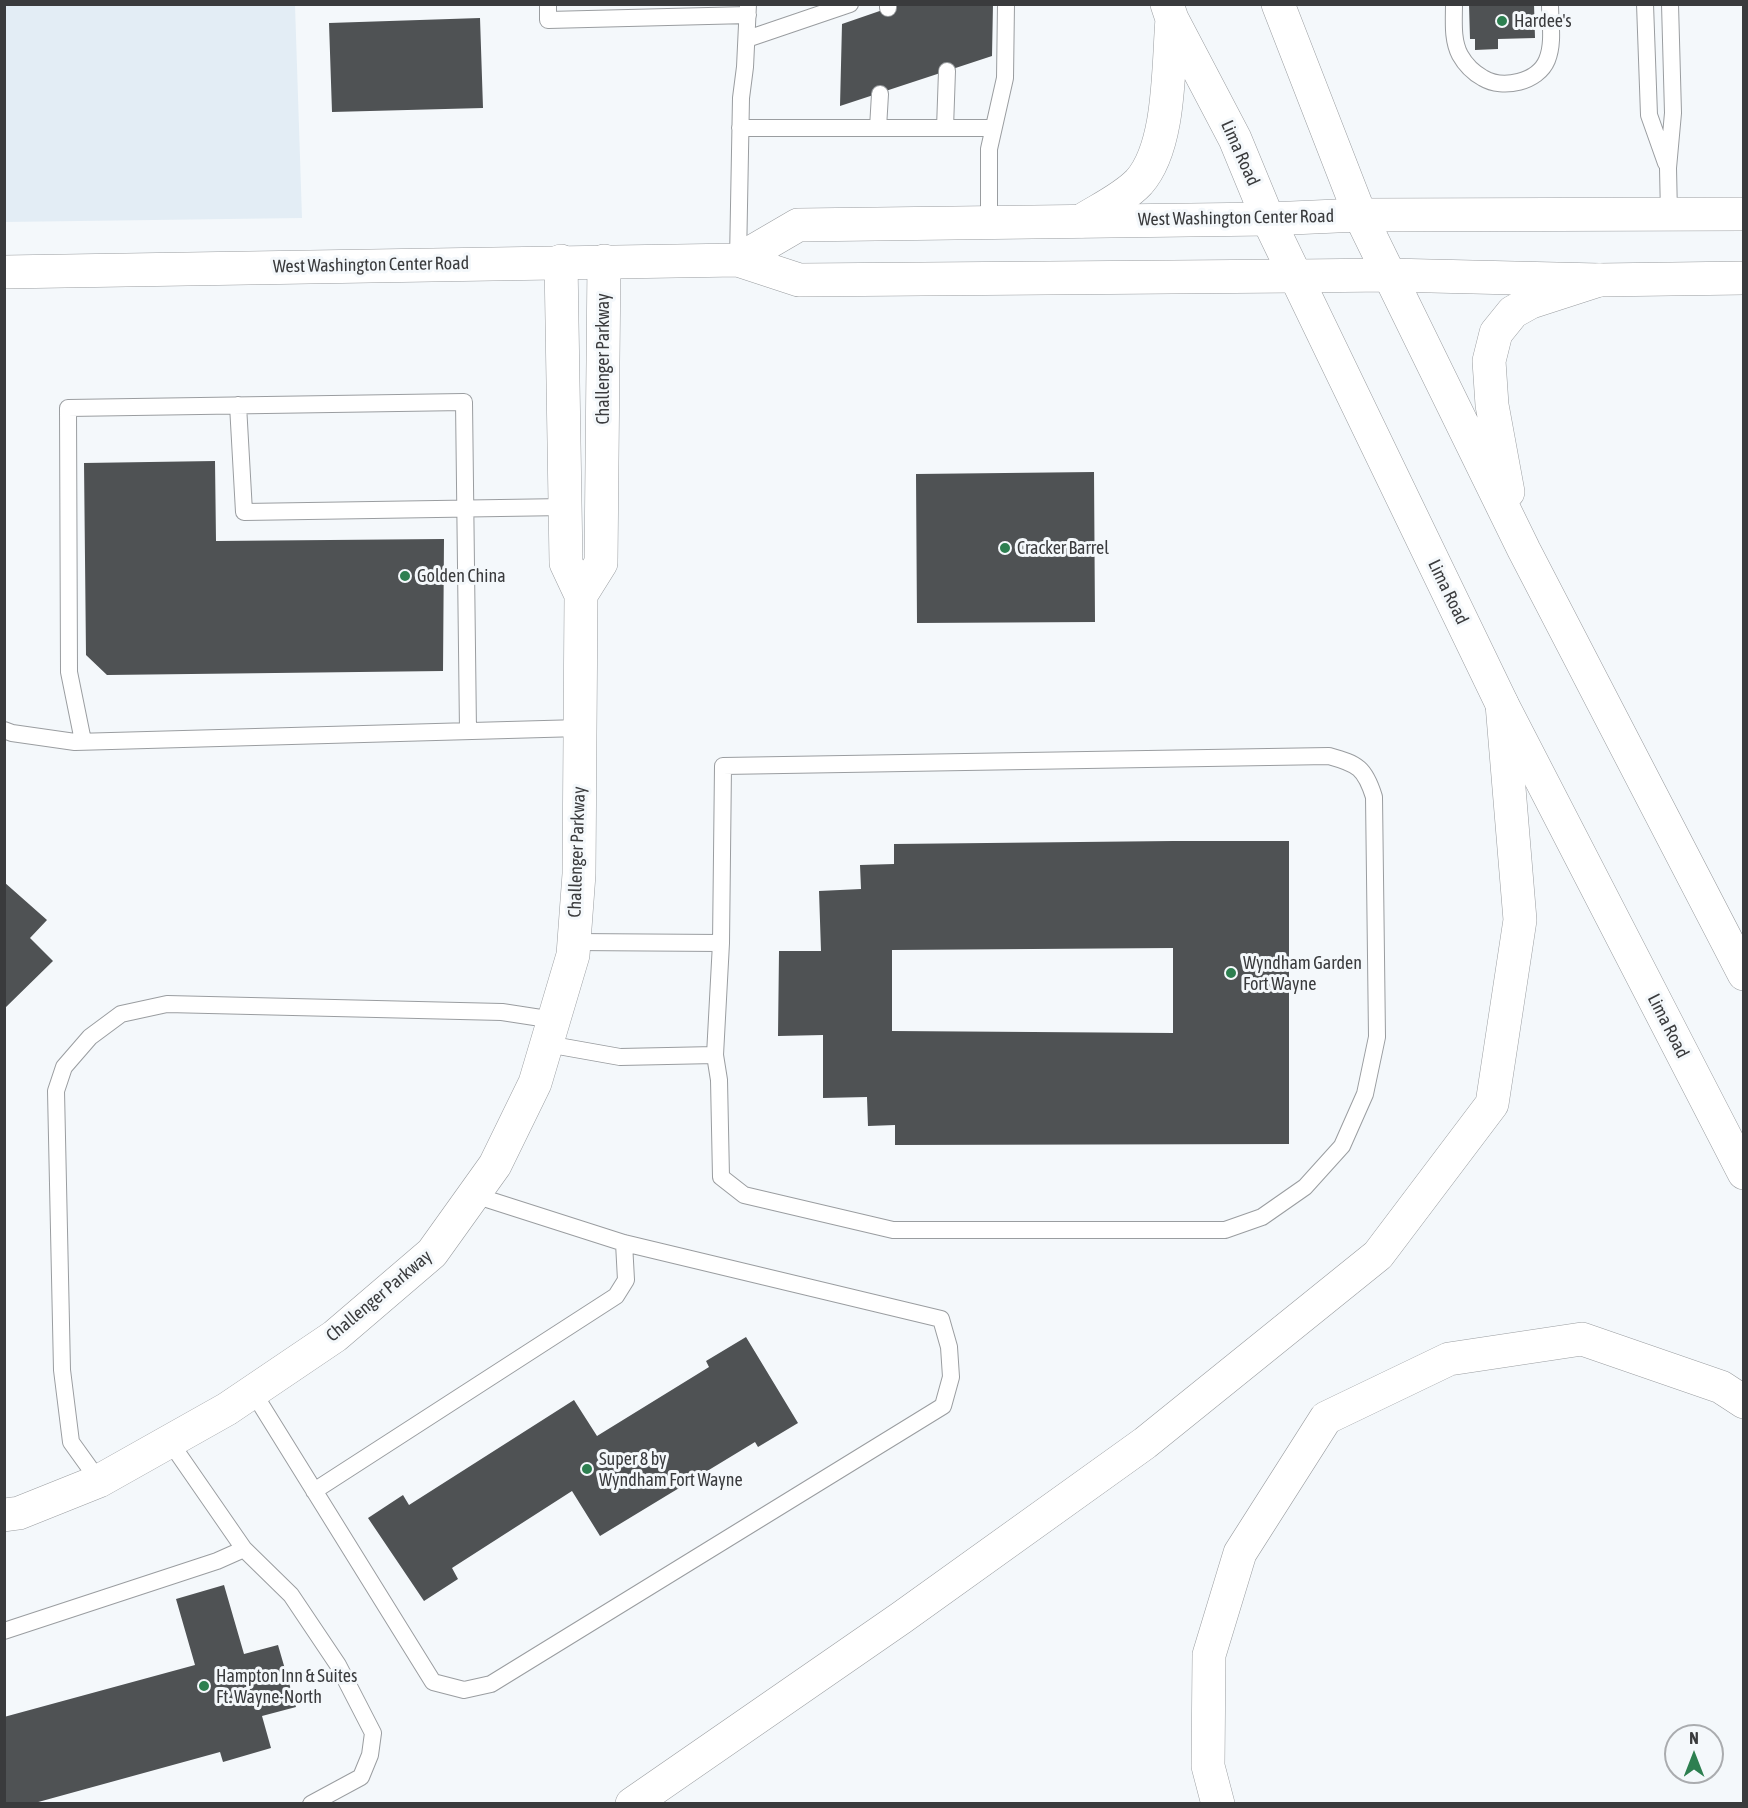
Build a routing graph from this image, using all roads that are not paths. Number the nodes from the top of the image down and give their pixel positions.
1 (548, 4) edge
2 (850, 4) edge
3 (1006, 4) edge
4 (1278, 4) edge
5 (1454, 4) edge
6 (1550, 4) edge
7 (1645, 4) edge
8 (1670, 4) edge
9 (748, 10) edge
10 (1169, 12) edge
11 (747, 39) junction
12 (947, 71) dead end
13 (880, 94) dead end
14 (740, 128) junction
15 (878, 128) junction
16 (945, 128) junction
17 (993, 128) junction
18 (1668, 168) junction
19 (1360, 214) junction
20 (1669, 214) junction
21 (1743, 214) edge
22 (1269, 219) junction
23 (1081, 221) junction
24 (989, 222) junction
25 (738, 260) junction
26 (561, 261) junction
27 (604, 261) junction
28 (4, 272) edge
29 (1389, 275) junction
30 (1296, 276) junction
31 (1743, 278) edge
32 (1599, 280) junction
33 (238, 405) junction
34 (565, 507) junction
35 (465, 509) junction
36 (1515, 532) junction
37 (581, 595) junction
38 (1502, 704) junction
39 (580, 728) junction
40 (4, 730) edge
41 (468, 731) junction
42 (83, 741) junction
43 (574, 942) junction
44 (722, 943) junction
45 (1743, 974) edge
46 (550, 1032) junction
47 (716, 1055) junction
48 (1743, 1173) edge
49 (474, 1195) junction
50 (624, 1243) junction
51 (252, 1392) junction
52 (1743, 1402) edge
53 (170, 1442) junction
54 (99, 1481) junction
55 (314, 1491) junction
56 (4, 1515) edge
57 (244, 1549) junction
58 (4, 1631) edge
59 (311, 1803) edge
60 (632, 1803) edge
61 (1218, 1803) edge

1 - 9 lane
2 - 11 lane
3 - 17 lane
4 - 19 main road
5 - 6 lane
7 - 18 lane
8 - 18 lane
9 - 11 lane
10 - 22 main road, Lima Road
10 - 23 main road
11 - 14 lane
12 - 16 lane
13 - 15 lane
14 - 15 lane
14 - 25 lane
15 - 16 lane
16 - 17 lane
17 - 24 lane
18 - 20 lane
19 - 20 main road, West Washington Center Road
19 - 22 main road, West Washington Center Road
19 - 29 main road
20 - 21 main road, West Washington Center Road
22 - 23 main road, West Washington Center Road
22 - 30 main road, Lima Road
23 - 24 main road, West Washington Center Road
24 - 25 main road, West Washington Center Road
25 - 27 main road, West Washington Center Road
25 - 30 main road, West Washington Center Road
26 - 27 main road, West Washington Center Road
26 - 28 main road, West Washington Center Road
26 - 34 main road, Challenger Parkway
27 - 37 main road, Challenger Parkway
29 - 30 main road, West Washington Center Road
29 - 32 main road, West Washington Center Road
29 - 36 main road
30 - 38 main road, Lima Road
31 - 32 main road, West Washington Center Road
32 - 36 main road
33 - 35 lane
33 - 35 lane
33 - 42 lane
34 - 35 lane
34 - 37 main road, Challenger Parkway
35 - 41 lane
36 - 45 main road
37 - 39 main road, Challenger Parkway
38 - 48 main road, Lima Road
38 - 60 main road
39 - 41 lane
39 - 43 main road, Challenger Parkway
40 - 42 lane
41 - 42 lane
43 - 44 lane
43 - 46 main road, Challenger Parkway
44 - 47 lane
44 - 47 lane
46 - 47 lane
46 - 49 main road, Challenger Parkway
46 - 54 lane
49 - 50 lane
49 - 51 main road, Challenger Parkway
50 - 55 lane
50 - 55 lane
51 - 53 main road, Challenger Parkway
51 - 55 lane
52 - 61 main road
53 - 54 main road, Challenger Parkway
53 - 57 lane
54 - 56 main road, Challenger Parkway
57 - 58 lane
57 - 59 lane

